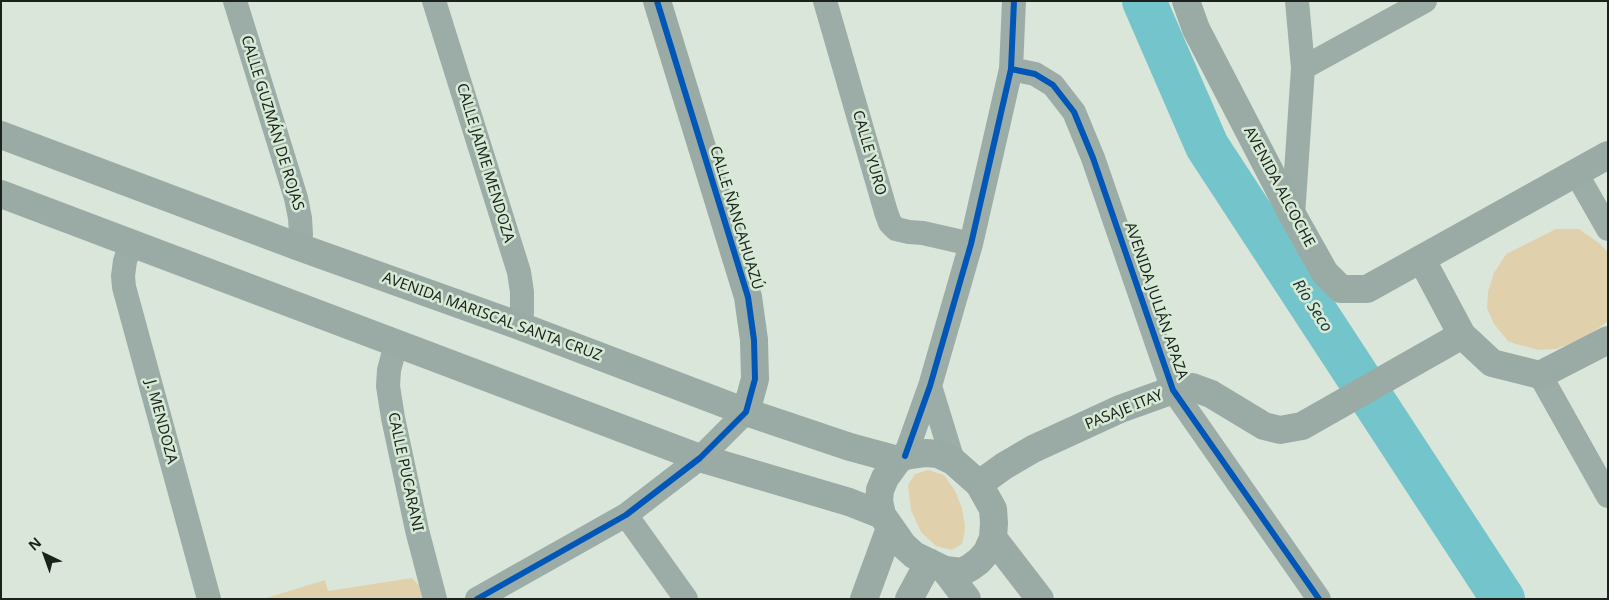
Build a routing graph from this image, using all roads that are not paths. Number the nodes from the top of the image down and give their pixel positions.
1 (235, 1) edge
2 (434, 1) edge
3 (657, 1) edge
4 (824, 1) edge
5 (1014, 1) edge
6 (1186, 1) edge
7 (1297, 1) edge
8 (1425, 1) edge
9 (1303, 68) junction
10 (1011, 69) junction
11 (1, 135) edge
12 (1608, 155) edge
13 (1576, 173) junction
14 (1, 194) edge
15 (1294, 216) junction
16 (1608, 229) edge
17 (131, 244) junction
18 (971, 244) junction
19 (299, 247) junction
20 (1422, 260) junction
21 (520, 326) junction
22 (1462, 336) junction
23 (1608, 340) edge
24 (396, 344) junction
25 (1540, 375) junction
26 (930, 386) junction
27 (1173, 390) junction
28 (746, 412) junction
29 (700, 458) junction
30 (901, 458) junction
31 (953, 461) junction
32 (978, 484) junction
33 (1608, 496) edge
34 (626, 515) junction
35 (886, 522) junction
36 (993, 538) junction
37 (937, 566) junction
38 (207, 598) edge
39 (435, 599) edge
40 (477, 599) edge
41 (686, 599) edge
42 (864, 599) edge
43 (909, 599) edge
44 (967, 599) edge
45 (1040, 599) edge
46 (1319, 599) edge

1 - 19 street, CALLE GUZMÁN DE ROJAS
2 - 21 street, CALLE JAIME MENDOZA
3 - 28 main road, CALLE ÑANCAHUAZÚ
4 - 18 street, CALLE YURO
5 - 10 street
6 - 15 main road, AVENIDA ALCOCHE
7 - 9 street
8 - 9 street
9 - 15 street
10 - 18 street
10 - 27 street, AVENIDA JULIÁN APAZA
11 - 19 main road, AVENIDA MARISCAL SANTA CRUZ
12 - 13 main road, AVENIDA ALCOCHE
13 - 16 street
13 - 20 main road, AVENIDA ALCOCHE
14 - 17 main road
15 - 20 main road, AVENIDA ALCOCHE
17 - 24 main road
17 - 38 street, J. MENDOZA
18 - 26 street
19 - 21 main road, AVENIDA MARISCAL SANTA CRUZ
20 - 22 main road
21 - 28 main road, AVENIDA MARISCAL SANTA CRUZ
22 - 25 main road
22 - 27 main road, PASAJE ITAY
23 - 25 main road
24 - 29 main road
24 - 39 street, CALLE PUCARANI
25 - 33 street
26 - 30 street
26 - 31 street
27 - 32 main road, PASAJE ITAY
27 - 46 street, AVENIDA JULIÁN APAZA
28 - 29 street, CALLE ÑANCAHUAZÚ
28 - 30 main road, AVENIDA MARISCAL SANTA CRUZ
29 - 34 street, CALLE ÑANCAHUAZÚ
29 - 35 main road
30 - 31 main road, AVENIDA MARISCAL SANTA CRUZ
30 - 35 main road
31 - 32 main road, AVENIDA MARISCAL SANTA CRUZ
32 - 36 main road
34 - 40 street, CALLE ÑANCAHUAZÚ
34 - 41 street
35 - 37 main road
35 - 42 main road
36 - 37 main road
36 - 45 main road
37 - 43 main road
37 - 44 main road

